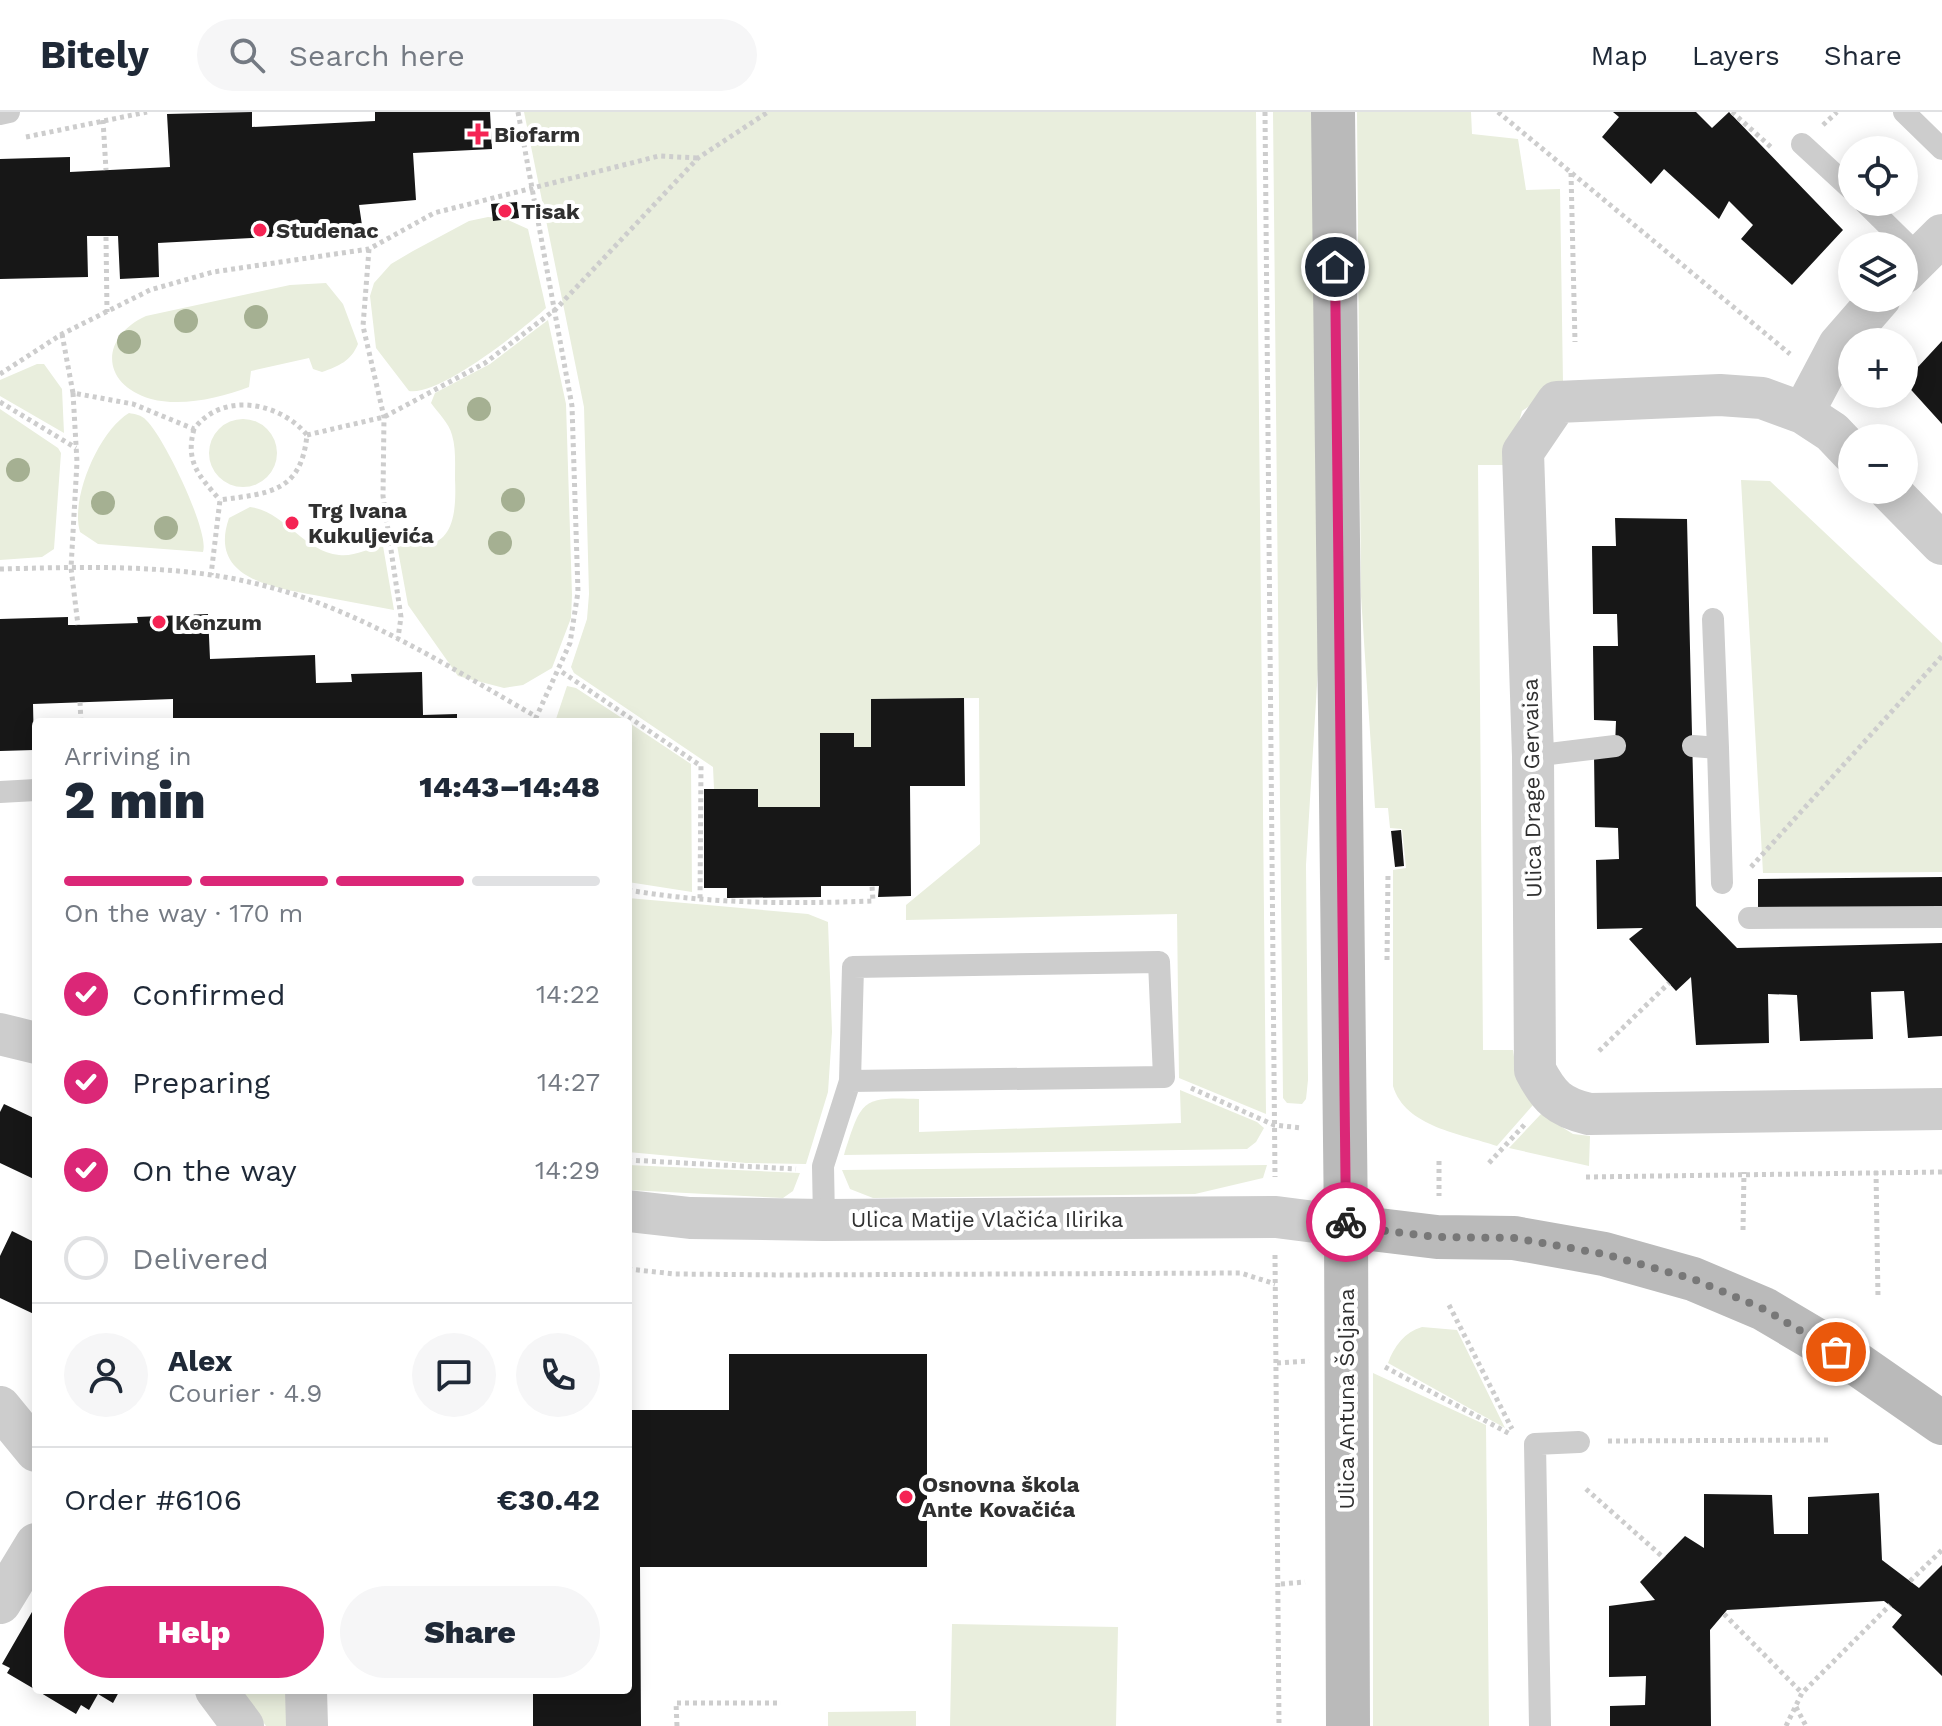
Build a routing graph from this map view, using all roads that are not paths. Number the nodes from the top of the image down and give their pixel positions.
1 (9, 112) edge
2 (1333, 112) edge
3 (1904, 112) edge
4 (0, 114) edge
5 (1802, 144) dead end
6 (1942, 149) edge
7 (1838, 177) edge
8 (1880, 216) edge
9 (1927, 256) edge
10 (1868, 312) edge
11 (1803, 413) junction
12 (1838, 438) edge
13 (1903, 504) edge
14 (1942, 544) edge
15 (1713, 619) dead end
16 (1615, 746) dead end
17 (1693, 746) dead end
18 (1718, 748) junction
19 (1533, 756) junction
20 (32, 790) edge
21 (0, 792) edge
22 (1722, 883) dead end
23 (1942, 917) edge
24 (1749, 918) dead end
25 (0, 1034) edge
26 (32, 1042) edge
27 (850, 1081) junction
28 (1942, 1109) edge
29 (632, 1211) edge
30 (824, 1220) junction
31 (1346, 1226) junction
32 (0, 1407) edge
33 (1942, 1423) edge
34 (1579, 1442) road end
35 (32, 1446) edge
36 (32, 1551) edge
37 (0, 1603) edge
38 (219, 1694) edge
39 (306, 1694) edge
40 (243, 1726) edge
41 (307, 1726) edge
42 (1348, 1726) edge
43 (1540, 1726) edge

1 - 4 lane
2 - 31 street, Ulica Antuna Šoljana
3 - 6 lane
5 - 7 lane
8 - 9 lane
10 - 11 street
11 - 12 street, Ulica Drage Gervaisa
11 - 19 street, Ulica Drage Gervaisa
13 - 14 street
15 - 18 lane
16 - 19 lane
17 - 18 lane
18 - 22 lane
19 - 28 street, Ulica Drage Gervaisa
20 - 21 lane
23 - 24 lane
25 - 26 street
27 - 27 lane
27 - 30 lane
29 - 30 street, Ulica Matije Vlačića Ilirika
30 - 31 street, Ulica Matije Vlačića Ilirika
31 - 33 street
31 - 42 street, Ulica Antuna Šoljana
32 - 35 street
34 - 43 lane
36 - 37 street
38 - 40 street
39 - 41 street

